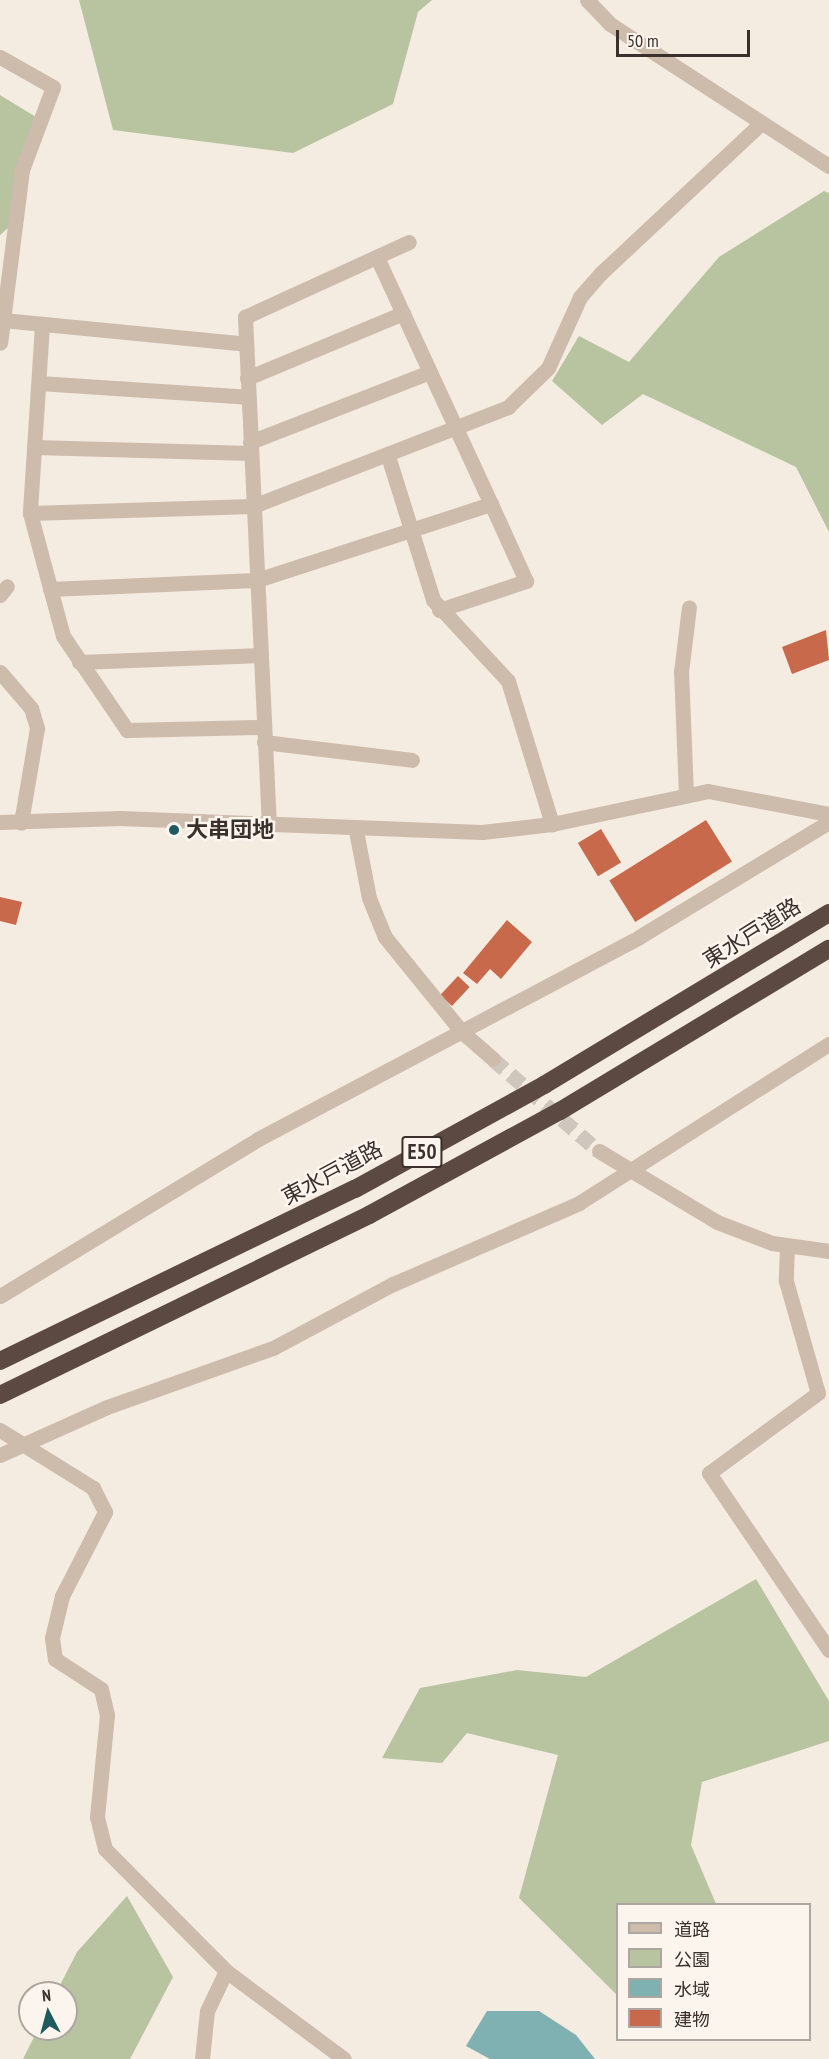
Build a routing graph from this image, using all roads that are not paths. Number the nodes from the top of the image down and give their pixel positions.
1 (587, 0) edge
2 (0, 57) edge
3 (760, 124) junction
4 (829, 166) edge
5 (409, 242) dead end
6 (5, 249) edge
7 (377, 257) junction
8 (403, 313) junction
9 (3, 320) junction
10 (42, 325) junction
11 (0, 343) edge
12 (246, 344) junction
13 (430, 372) junction
14 (247, 378) junction
15 (39, 382) junction
16 (248, 397) junction
17 (457, 430) junction
18 (34, 447) junction
19 (250, 448) junction
20 (388, 456) junction
21 (491, 504) junction
22 (253, 506) junction
23 (30, 513) junction
24 (411, 530) junction
25 (257, 580) junction
26 (50, 589) junction
27 (688, 607) dead end
28 (439, 610) junction
29 (260, 655) junction
30 (79, 662) junction
31 (0, 672) edge
32 (264, 734) junction
33 (412, 760) dead end
34 (686, 795) junction
35 (829, 814) edge
36 (0, 822) edge
37 (829, 822) edge
38 (21, 823) junction
39 (552, 824) junction
40 (269, 826) junction
41 (356, 831) junction
42 (829, 913) edge
43 (829, 949) edge
44 (462, 1032) junction
45 (829, 1044) edge
46 (493, 1059) tunnel mouth
47 (599, 1151) tunnel mouth
48 (627, 1173) junction
49 (787, 1245) junction
50 (829, 1251) edge
51 (0, 1296) edge
52 (0, 1361) edge
53 (0, 1395) edge
54 (0, 1430) edge
55 (20, 1446) junction
56 (0, 1455) edge
57 (829, 1650) edge
58 (226, 1971) junction
59 (202, 2059) edge
60 (344, 2059) edge

1 - 3 street
2 - 6 street
3 - 4 street
3 - 17 street
5 - 7 street
6 - 9 street
7 - 8 street
7 - 12 street
8 - 13 street
8 - 14 street
9 - 10 street
9 - 11 street
10 - 12 street
10 - 15 street
12 - 14 street
13 - 17 street
13 - 19 street
14 - 16 street
15 - 16 street
15 - 18 street
16 - 19 street
17 - 20 street
17 - 21 street
18 - 19 street
18 - 23 street
19 - 22 street
20 - 22 street
20 - 24 street
21 - 24 street
21 - 28 street
22 - 23 street
22 - 25 street
23 - 26 street
24 - 25 street
24 - 28 street
25 - 26 street
25 - 29 street
26 - 30 street
27 - 34 street
28 - 39 street
29 - 30 street
29 - 32 street
30 - 32 street
31 - 38 street
32 - 33 street
32 - 40 street
34 - 35 street
34 - 39 street
36 - 38 street
37 - 44 street
38 - 40 street
39 - 41 street
40 - 41 street
41 - 44 street
42 - 52 highway, 東水戸道路 / E50
43 - 53 highway, E50
44 - 46 street
44 - 51 street
45 - 48 street
47 - 48 street
48 - 49 street
48 - 55 street
49 - 50 street
49 - 57 street
54 - 55 street
55 - 56 street
55 - 58 street
58 - 59 street
58 - 60 street

